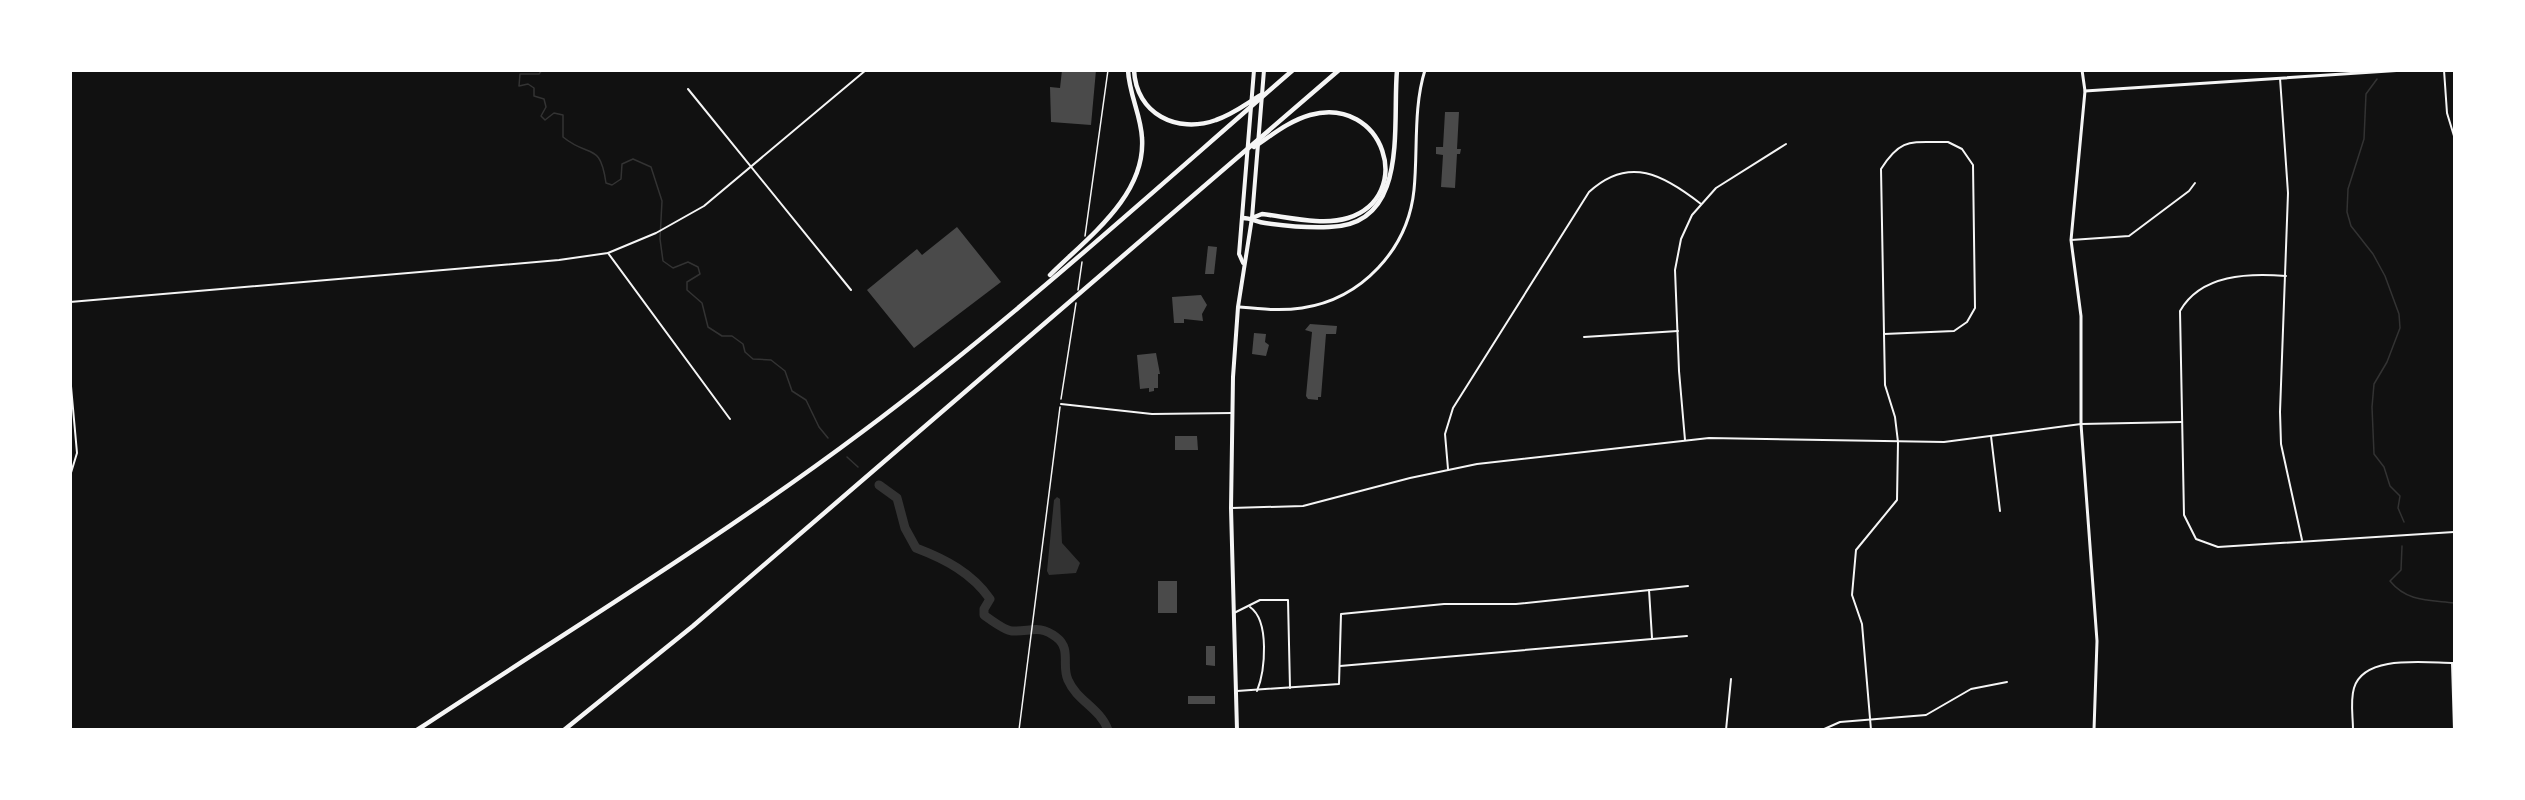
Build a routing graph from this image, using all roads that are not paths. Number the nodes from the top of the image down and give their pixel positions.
1 (866, 70) edge
2 (1128, 70) edge
3 (1134, 70) edge
4 (1254, 70) edge
5 (1264, 70) edge
6 (1293, 70) edge
7 (1339, 70) edge
8 (1397, 70) edge
9 (1425, 70) edge
10 (2082, 70) edge
11 (2404, 70) edge
12 (2444, 70) edge
13 (2280, 78) junction
14 (1276, 85) junction
15 (688, 89) dead end
16 (2085, 91) junction
17 (2454, 136) edge
18 (1785, 144) dead end
19 (1232, 163) junction
20 (751, 167) junction
21 (2195, 183) dead end
22 (1701, 204) junction
23 (1243, 218) junction
24 (1252, 218) junction
25 (2071, 240) junction
26 (608, 253) junction
27 (1244, 264) junction
28 (2286, 276) junction
29 (851, 290) dead end
30 (70, 302) edge
31 (1021, 304) junction
32 (1238, 307) junction
33 (1678, 331) junction
34 (1884, 334) junction
35 (1584, 337) dead end
36 (70, 375) edge
37 (1060, 404) road end
38 (1232, 413) junction
39 (730, 419) dead end
40 (2182, 422) junction
41 (2081, 424) junction
42 (1991, 436) junction
43 (1685, 440) junction
44 (1898, 442) junction
45 (1448, 469) junction
46 (70, 476) edge
47 (1231, 508) junction
48 (2000, 511) dead end
49 (2454, 532) edge
50 (2302, 540) junction
51 (1688, 586) dead end
52 (1649, 590) junction
53 (1250, 607) junction
54 (1234, 613) junction
55 (1687, 636) dead end
56 (1652, 639) junction
57 (2453, 663) edge
58 (1340, 666) junction
59 (1731, 679) dead end
60 (2007, 682) dead end
61 (1290, 689) junction
62 (1237, 690) junction
63 (1257, 691) junction
64 (1870, 720) junction
65 (417, 729) edge
66 (564, 729) edge
67 (1237, 729) edge
68 (1726, 729) edge
69 (1822, 729) edge
70 (1871, 729) edge
71 (2094, 729) edge
72 (2353, 729) edge
73 (2454, 729) edge

1 - 20 street
2 - 31 highway
3 - 14 highway
4 - 23 highway
5 - 24 highway
6 - 14 highway
7 - 19 highway
8 - 24 highway
9 - 32 street
10 - 16 street
11 - 13 street
12 - 17 street
13 - 16 street
13 - 28 street
14 - 31 highway
15 - 20 street
16 - 25 street
18 - 22 street
19 - 24 highway
19 - 66 highway
20 - 26 street
20 - 29 street
21 - 25 street
22 - 33 street
22 - 45 street
23 - 24 highway
23 - 27 highway
24 - 27 highway
25 - 41 street
26 - 30 street
26 - 39 street
27 - 32 highway
28 - 40 street
28 - 50 street
31 - 65 highway
32 - 38 highway
33 - 35 street
33 - 43 street
34 - 34 street
34 - 44 street
36 - 46 street
37 - 38 street
38 - 47 highway
40 - 41 street
40 - 50 street
41 - 42 street
41 - 71 street
42 - 44 street
42 - 48 street
43 - 44 street
43 - 45 street
44 - 64 street
45 - 47 street
47 - 54 highway
49 - 50 street
51 - 52 street
52 - 56 street
52 - 58 street
53 - 54 street
53 - 61 street
53 - 63 street
54 - 62 highway
55 - 56 street
56 - 58 street
57 - 72 street
57 - 73 street
58 - 61 street
59 - 68 street
60 - 64 street
61 - 63 street
62 - 63 street
62 - 67 highway
64 - 69 street
64 - 70 street

